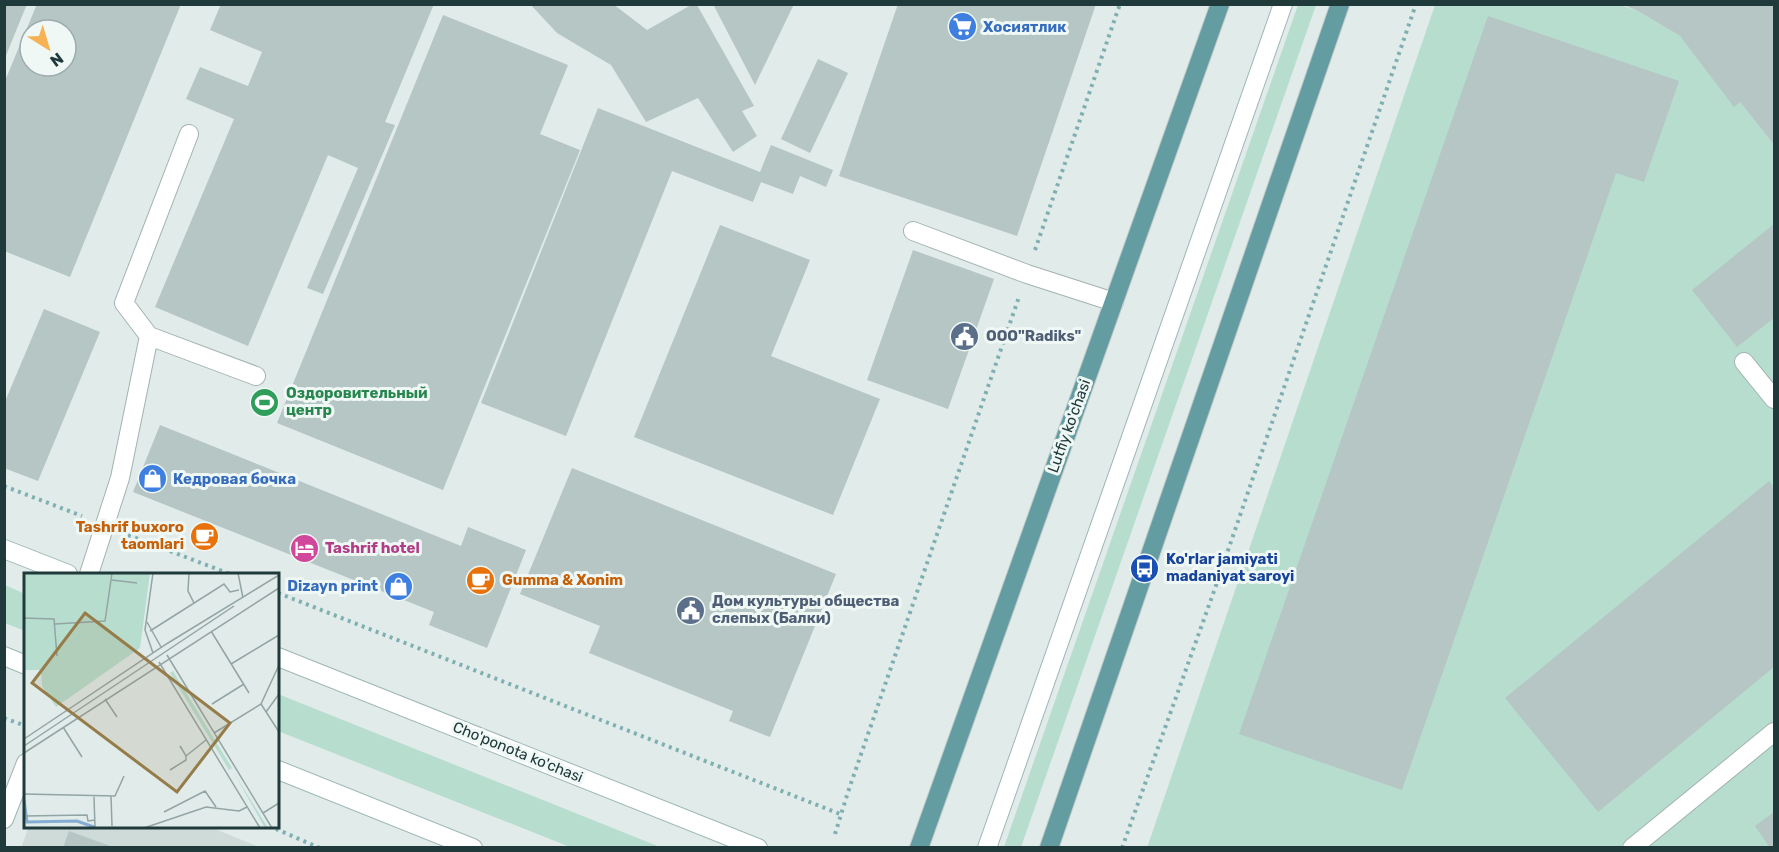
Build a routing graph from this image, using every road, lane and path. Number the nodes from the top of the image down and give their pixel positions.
1 (1120, 4) edge
2 (1220, 4) edge
3 (1283, 4) edge
4 (1340, 4) edge
5 (1416, 4) edge
6 (189, 134) dead end
7 (913, 231) dead end
8 (1027, 274) junction
9 (1114, 302) junction
10 (149, 336) junction
11 (1744, 362) dead end
12 (256, 376) dead end
13 (1774, 399) edge
14 (4, 549) edge
15 (65, 573) edge
16 (90, 573) edge
17 (279, 593) edge
18 (4, 656) edge
19 (279, 657) edge
20 (24, 664) edge
21 (4, 718) edge
22 (24, 725) edge
23 (1774, 732) edge
24 (24, 769) edge
25 (279, 770) edge
26 (840, 814) junction
27 (4, 819) edge
28 (274, 828) edge
29 (835, 834) dead end
30 (320, 848) edge
31 (472, 848) edge
32 (758, 848) edge
33 (919, 848) edge
34 (987, 848) edge
35 (1049, 848) edge
36 (1122, 848) edge
37 (1632, 848) edge

1 - 8 path
2 - 9 main road, Lutfiy ko'chasi
3 - 34 main road
4 - 35 main road
5 - 36 path
6 - 10 main road
7 - 8 main road
8 - 9 main road
8 - 26 path
9 - 33 main road, Lutfiy ko'chasi
10 - 12 main road
10 - 16 main road
11 - 13 main road
14 - 15 main road
17 - 26 path
18 - 20 main road
19 - 32 main road, Cho'ponota ko'chasi
21 - 22 path
23 - 37 main road
24 - 27 main road
25 - 31 main road
26 - 29 path
28 - 30 path

